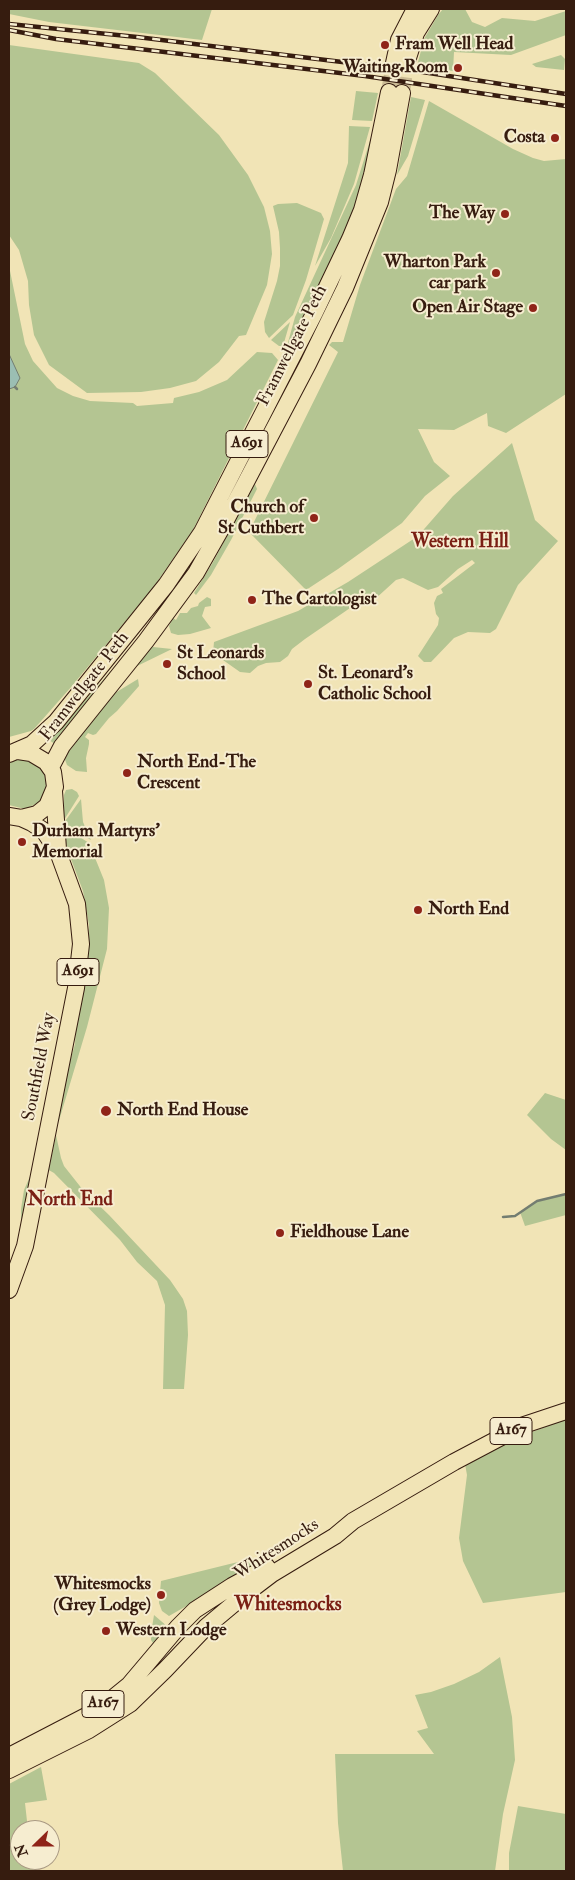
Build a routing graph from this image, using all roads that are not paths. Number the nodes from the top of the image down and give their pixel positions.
1 (416, 9) edge
2 (431, 9) edge
3 (13, 752) edge
4 (51, 767) junction
5 (54, 791) junction
6 (15, 817) edge
7 (58, 852) junction
8 (9, 1290) edge
9 (566, 1411) edge
10 (353, 1521) junction
11 (9, 1756) edge
12 (9, 1770) edge

1 - 2 highway
3 - 4 highway
3 - 4 highway, Framwellgate Peth / A691
4 - 5 highway, Southfield Way
5 - 6 highway
5 - 7 highway, Southfield Way / A691
6 - 7 highway, Southfield Way / A691
7 - 8 highway, Southfield Way / A691
9 - 10 highway, Whitesmocks / A167
10 - 11 highway, Whitesmocks / A167
10 - 12 highway, Whitesmocks / A167

